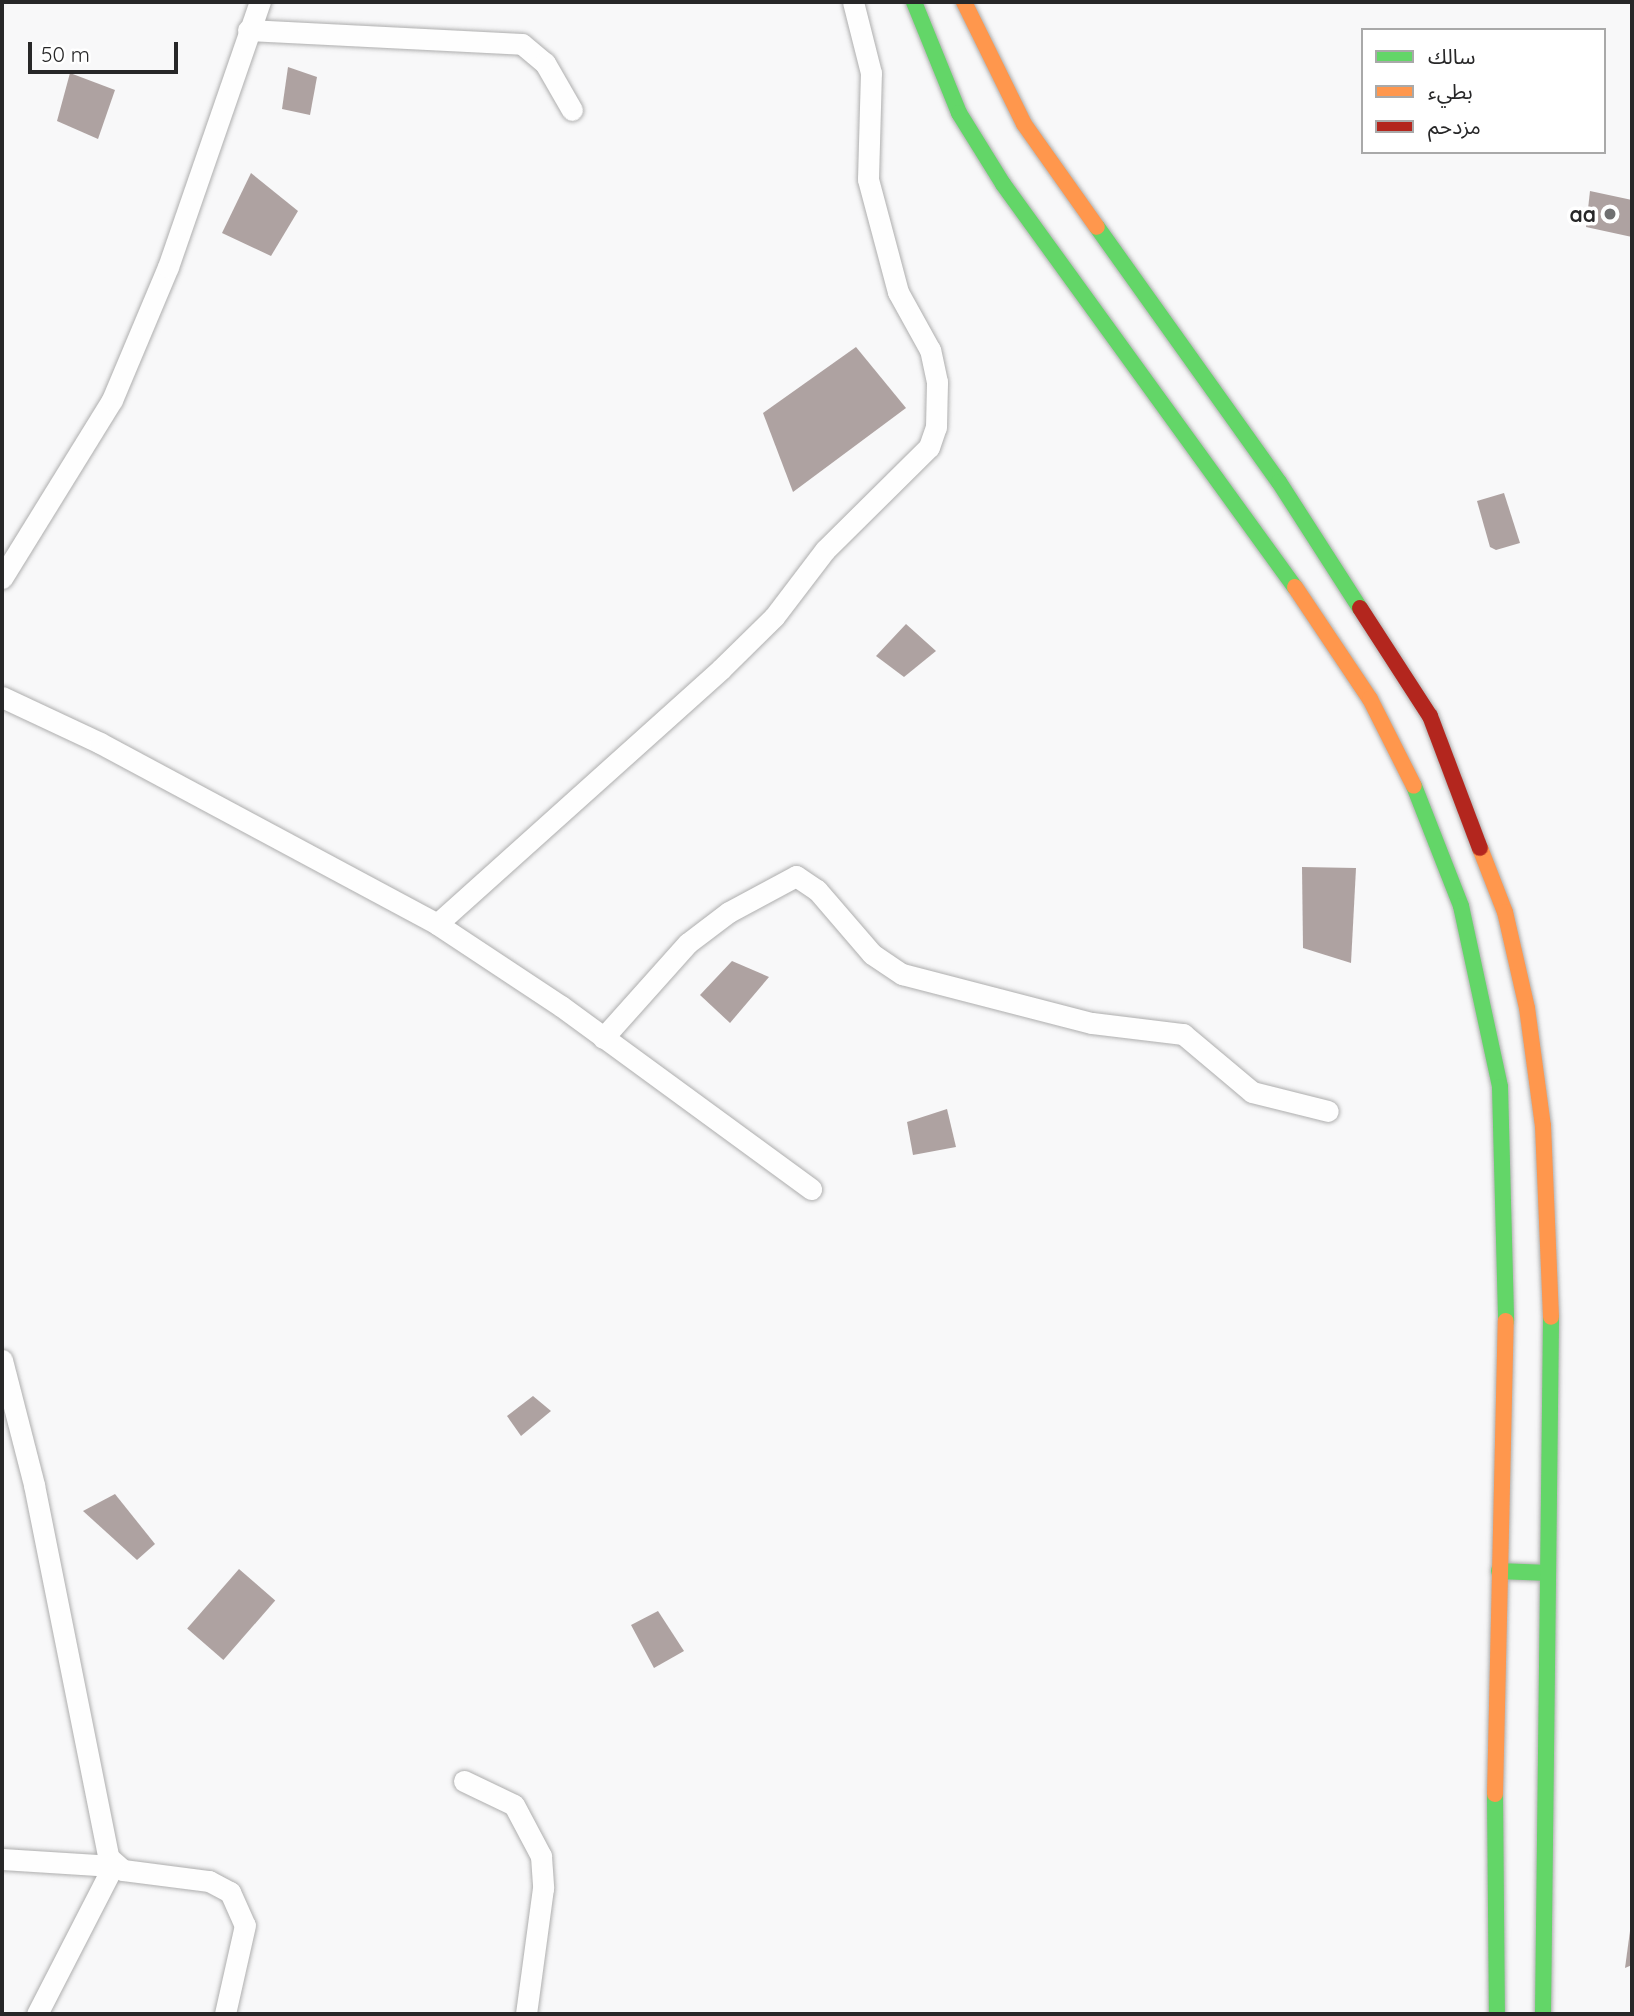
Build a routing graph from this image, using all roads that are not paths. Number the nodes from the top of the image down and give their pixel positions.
1 (260, 2) edge
2 (853, 2) edge
3 (914, 2) edge
4 (964, 2) edge
5 (248, 30) junction
6 (572, 110) dead end
7 (2, 578) edge
8 (2, 697) edge
9 (437, 924) junction
10 (603, 1038) junction
11 (1328, 1111) dead end
12 (811, 1189) dead end
13 (2, 1360) edge
14 (1499, 1570) junction
15 (1548, 1573) junction
16 (464, 1781) dead end
17 (2, 1859) edge
18 (113, 1866) junction
19 (37, 2014) edge
20 (225, 2014) edge
21 (526, 2014) edge
22 (1497, 2014) edge
23 (1544, 2014) edge

1 - 5 street
2 - 9 street
3 - 14 main road
4 - 15 main road
5 - 6 street
5 - 7 street
8 - 9 street
9 - 10 street
10 - 11 street
10 - 12 street
13 - 18 street
14 - 15 main road
14 - 22 main road
15 - 23 main road
16 - 21 street
17 - 18 street
18 - 19 street
18 - 20 street

